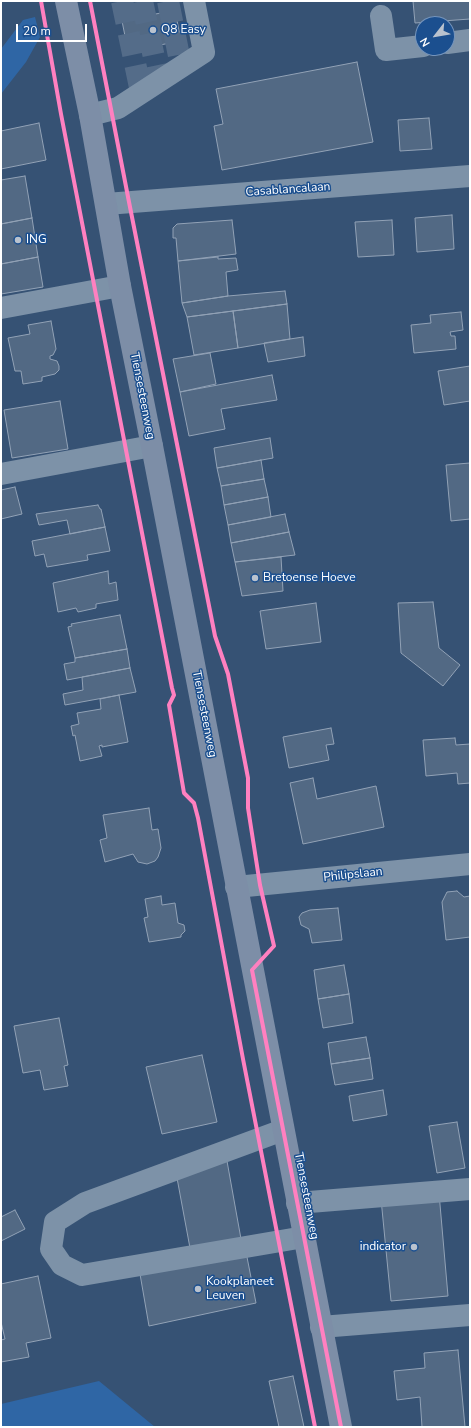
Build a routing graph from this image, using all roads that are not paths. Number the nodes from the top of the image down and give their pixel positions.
1 (66, 1) edge
2 (194, 1) edge
3 (381, 16) dead end
4 (470, 40) edge
5 (455, 42) edge
6 (415, 47) edge
7 (90, 115) junction
8 (470, 176) edge
9 (106, 204) junction
10 (120, 286) junction
11 (1, 308) edge
12 (152, 446) junction
13 (1, 474) edge
14 (470, 864) edge
15 (236, 887) junction
16 (283, 1130) junction
17 (470, 1189) edge
18 (297, 1203) junction
19 (304, 1237) junction
20 (470, 1315) edge
21 (321, 1327) junction
22 (340, 1427) edge

1 - 7 main road, Tiensesteenweg
2 - 7 street
3 - 6 street
4 - 5 street
7 - 9 main road, Tiensesteenweg
8 - 9 street, Casablancalaan
9 - 10 main road, Tiensesteenweg
10 - 11 street
10 - 12 main road, Tiensesteenweg
12 - 13 street
12 - 15 main road, Tiensesteenweg
14 - 15 street, Philipslaan
15 - 16 main road, Tiensesteenweg
16 - 18 main road, Tiensesteenweg
16 - 19 street
17 - 18 street
18 - 19 main road, Tiensesteenweg
19 - 21 main road, Tiensesteenweg
20 - 21 street
21 - 22 main road, Tiensesteenweg

